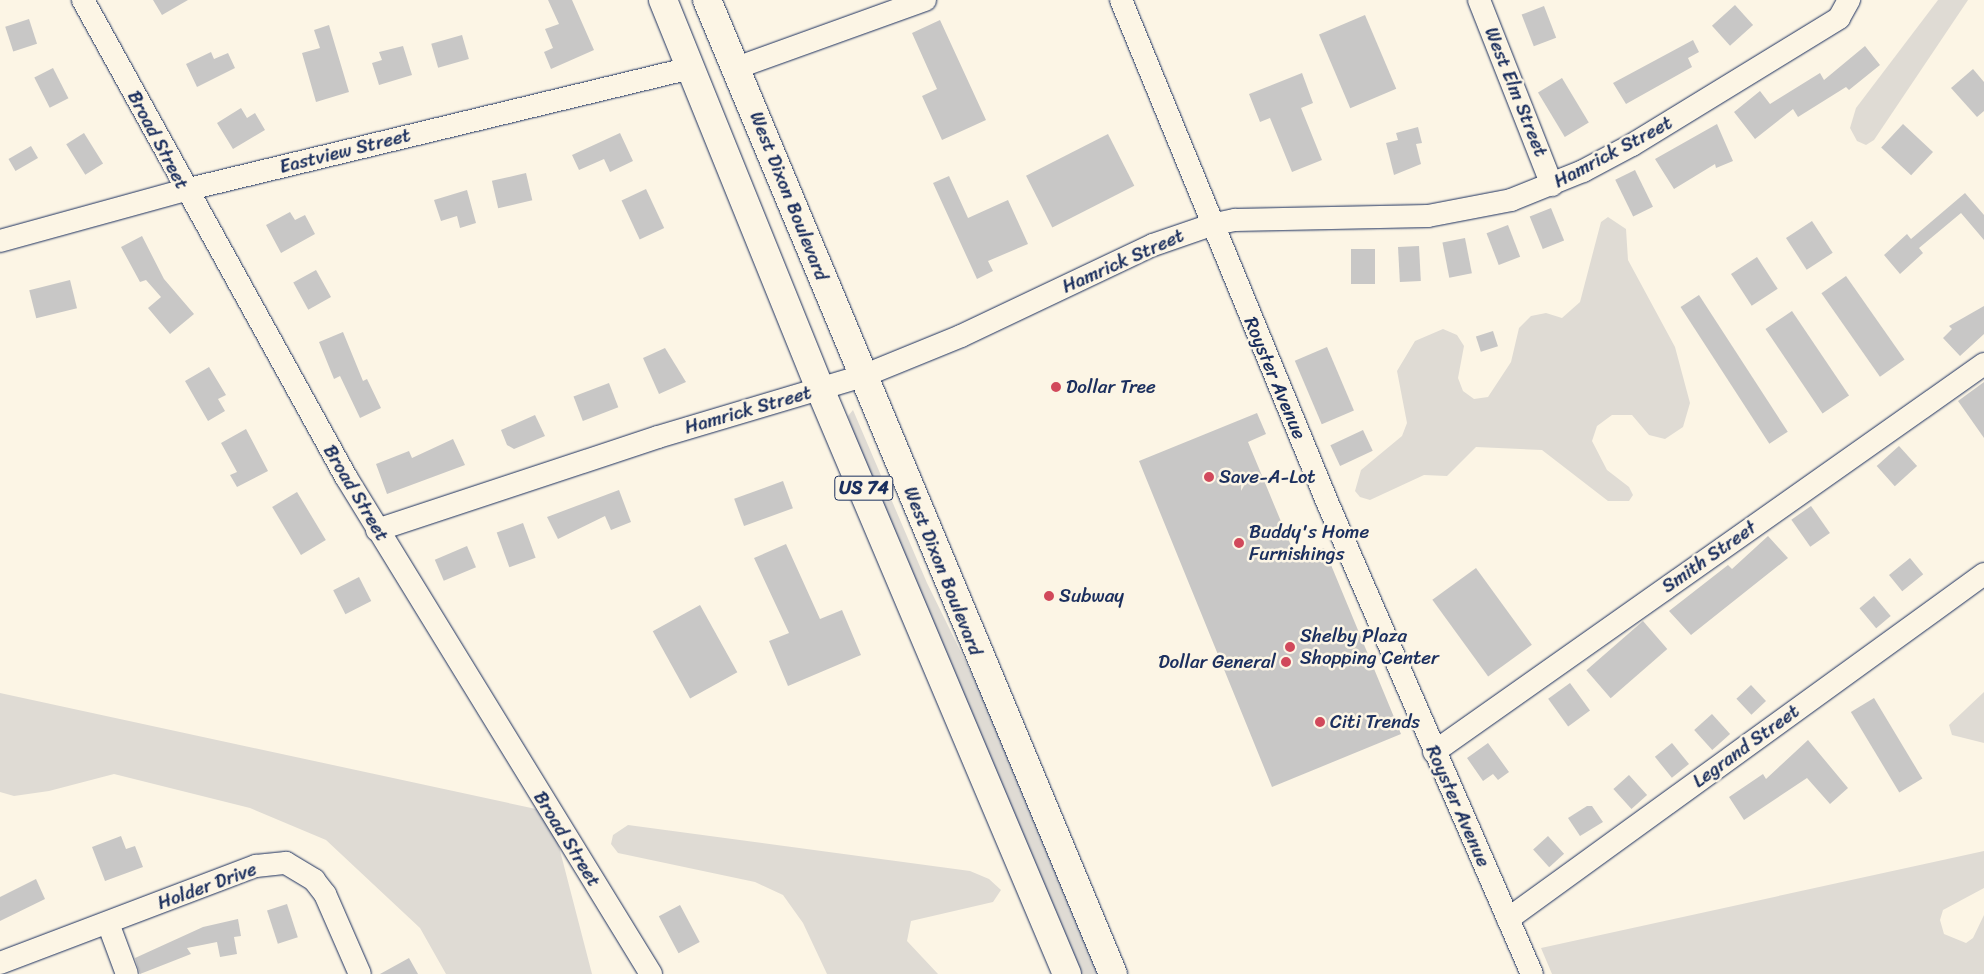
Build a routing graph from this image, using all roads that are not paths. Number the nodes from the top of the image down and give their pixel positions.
1 (83, 0) edge
2 (663, 0) edge
3 (707, 0) edge
4 (925, 0) edge
5 (1121, 0) edge
6 (1479, 0) edge
7 (1850, 0) edge
8 (691, 68) junction
9 (736, 68) junction
10 (1552, 185) junction
11 (185, 190) junction
12 (1211, 225) junction
13 (0, 241) edge
14 (1984, 364) edge
15 (863, 376) junction
16 (820, 389) junction
17 (378, 530) junction
18 (1984, 574) edge
19 (1434, 752) junction
20 (1508, 919) junction
21 (108, 923) junction
22 (0, 963) edge
23 (127, 974) edge
24 (360, 974) edge
25 (651, 974) edge
26 (1067, 974) edge
27 (1113, 974) edge
28 (1532, 974) edge

1 - 11 street, Broad Street
2 - 8 highway, West Dixon Boulevard / US 74
3 - 9 highway, West Dixon Boulevard / US 74
4 - 9 street
5 - 12 street, Royster Avenue
6 - 10 street, West Elm Street
7 - 10 street, Hamrick Street
8 - 11 street, Eastview Street
8 - 16 highway, West Dixon Boulevard / US 74
9 - 15 highway, West Dixon Boulevard / US 74
10 - 12 street, Hamrick Street
11 - 13 street, Eastview Street
11 - 17 street, Broad Street
12 - 15 street, Hamrick Street
12 - 19 street, Royster Avenue
14 - 19 street, Smith Street
15 - 16 street, Hamrick Street
15 - 27 highway, West Dixon Boulevard / US 74
16 - 17 street, Hamrick Street
16 - 26 highway, West Dixon Boulevard / US 74
17 - 25 street, Broad Street
18 - 20 street, Legrand Street
19 - 20 street, Royster Avenue
20 - 28 street, Royster Avenue
21 - 22 street, Holder Drive
21 - 23 street
21 - 24 street, Holder Drive

